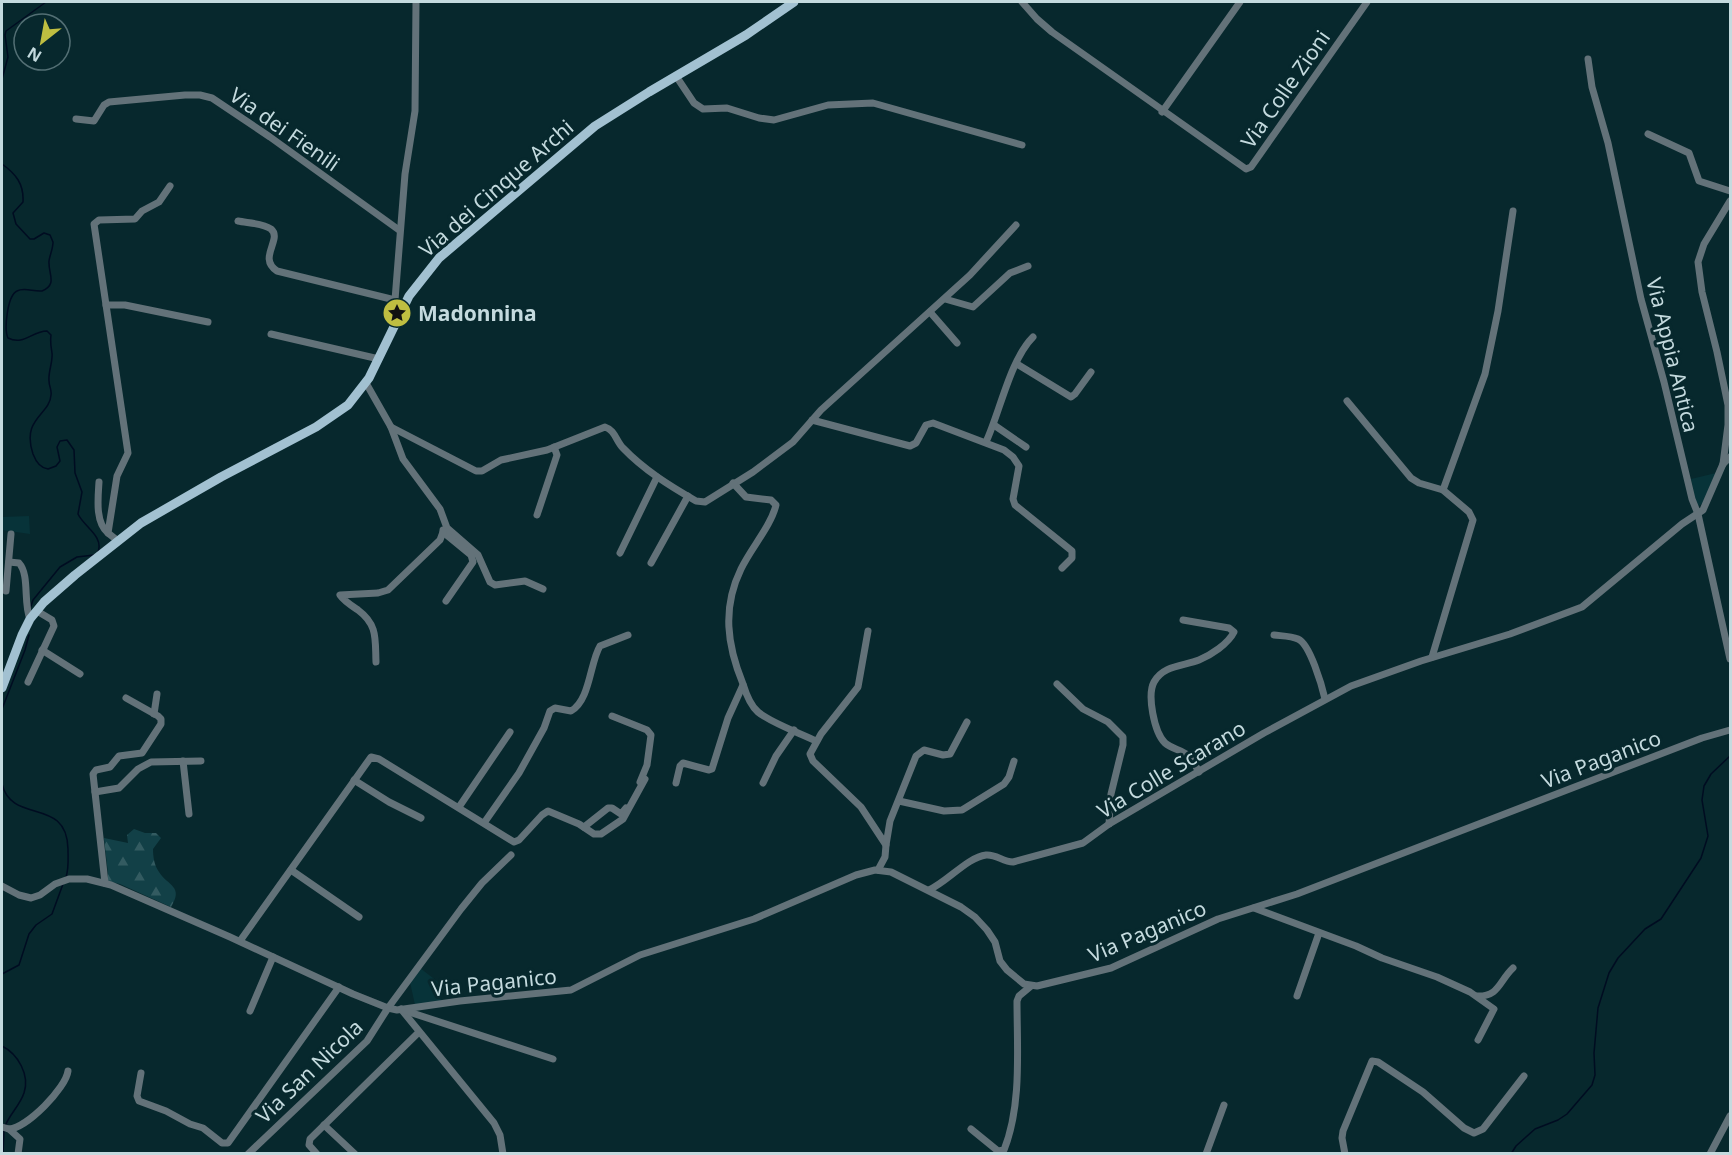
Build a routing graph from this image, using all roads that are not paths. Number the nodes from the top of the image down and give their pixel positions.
1 (417, 2) edge
2 (794, 2) edge
3 (1023, 2) edge
4 (1240, 2) edge
5 (1367, 2) edge
6 (1588, 59) dead end
7 (676, 76) junction
8 (1162, 112) junction
9 (76, 119) dead end
10 (1648, 134) dead end
11 (1022, 145) dead end
12 (170, 186) dead end
13 (1731, 191) edge
14 (1731, 201) edge
15 (1513, 211) dead end
16 (238, 221) dead end
17 (1016, 225) dead end
18 (399, 230) junction
19 (1028, 267) dead end
20 (945, 299) junction
21 (394, 300) junction
22 (106, 305) junction
23 (930, 312) junction
24 (208, 322) dead end
25 (393, 330) junction
26 (271, 334) dead end
27 (1033, 337) dead end
28 (957, 343) dead end
29 (379, 359) junction
30 (1017, 364) junction
31 (1091, 372) dead end
32 (366, 383) junction
33 (1347, 401) dead end
34 (812, 420) junction
35 (994, 425) junction
36 (391, 427) junction
37 (986, 442) junction
38 (554, 447) junction
39 (1026, 447) dead end
40 (1731, 457) edge
41 (1723, 464) junction
42 (657, 477) junction
43 (99, 482) dead end
44 (733, 483) junction
45 (1443, 490) junction
46 (688, 496) junction
47 (436, 504) junction
48 (1698, 514) junction
49 (537, 515) dead end
50 (443, 532) junction
51 (108, 533) junction
52 (11, 534) dead end
53 (118, 541) junction
54 (620, 553) dead end
55 (9, 561) junction
56 (651, 563) dead end
57 (1062, 568) dead end
58 (8, 575) junction
59 (24, 578) junction
60 (543, 589) dead end
61 (6, 591) dead end
62 (446, 601) dead end
63 (37, 611) junction
64 (30, 620) junction
65 (1183, 620) dead end
66 (868, 631) dead end
67 (628, 634) dead end
68 (1274, 635) dead end
69 (42, 650) junction
70 (1432, 657) junction
71 (1731, 659) edge
72 (376, 662) dead end
73 (80, 674) dead end
74 (28, 682) dead end
75 (1057, 684) dead end
76 (743, 685) junction
77 (2, 688) edge
78 (156, 694) dead end
79 (126, 698) dead end
80 (1325, 699) junction
81 (154, 714) junction
82 (612, 716) dead end
83 (967, 722) dead end
84 (794, 730) junction
85 (1731, 730) edge
86 (510, 732) dead end
87 (816, 741) junction
88 (183, 761) junction
89 (201, 761) dead end
90 (1014, 761) dead end
91 (1199, 772) junction
92 (645, 779) dead end
93 (354, 780) junction
94 (676, 783) dead end
95 (763, 783) dead end
96 (95, 792) junction
97 (899, 801) junction
98 (459, 807) junction
99 (189, 814) dead end
100 (421, 818) dead end
101 (484, 823) junction
102 (1110, 824) junction
103 (584, 827) junction
104 (886, 845) junction
105 (511, 855) dead end
106 (291, 870) junction
107 (878, 870) junction
108 (105, 883) junction
109 (2, 886) edge
110 (929, 890) junction
111 (1254, 908) junction
112 (359, 917) dead end
113 (1319, 933) junction
114 (240, 941) junction
115 (273, 957) junction
116 (1513, 968) dead end
117 (1031, 986) junction
118 (339, 987) junction
119 (1297, 996) dead end
120 (1477, 996) junction
121 (388, 1008) junction
122 (401, 1009) junction
123 (250, 1011) dead end
124 (419, 1032) junction
125 (1479, 1040) dead end
126 (553, 1059) dead end
127 (68, 1071) dead end
128 (141, 1073) dead end
129 (1524, 1076) dead end
130 (1224, 1106) dead end
131 (1731, 1116) edge
132 (324, 1125) junction
133 (5, 1128) edge
134 (971, 1129) dead end
135 (18, 1154) edge
136 (248, 1154) edge
137 (317, 1154) edge
138 (355, 1154) edge
139 (503, 1154) edge
140 (1206, 1154) edge
141 (1345, 1154) edge
142 (1710, 1154) edge

1 - 18 street
2 - 7 main road, Via dei Cinque Archi
3 - 8 street, Via Colle Zioni
4 - 8 street
5 - 8 street, Via Colle Zioni
6 - 48 street, Via Appia Antica
7 - 11 street
7 - 25 main road, Via dei Cinque Archi
9 - 18 street, Via dei Fienili
10 - 13 street
12 - 22 street
14 - 41 street
15 - 45 street
16 - 21 street
17 - 20 street
18 - 21 street
19 - 20 street
20 - 23 street
21 - 25 street
22 - 24 street
22 - 51 street
23 - 28 street
23 - 34 street
25 - 29 main road, Via dei Cinque Archi
26 - 29 street
27 - 30 street
29 - 32 main road, Via dei Cinque Archi
30 - 31 street
30 - 35 street
32 - 36 street
32 - 53 main road, Via dei Cinque Archi
33 - 45 street
34 - 37 street
34 - 44 street
35 - 37 street
35 - 39 street
36 - 38 street
36 - 47 street
37 - 57 street
38 - 42 street
38 - 49 street
40 - 41 street
41 - 48 street
42 - 46 street
42 - 54 street
43 - 51 street
44 - 46 street
44 - 76 street
45 - 70 street
46 - 56 street
47 - 50 street
47 - 60 street
48 - 70 street, Via Colle Scarano
48 - 71 street, Via Appia Antica
50 - 62 street
50 - 72 street
51 - 53 street
52 - 55 street
53 - 63 main road, Via dei Cinque Archi
55 - 58 street
55 - 59 street
58 - 59 street
58 - 61 street
59 - 64 street
63 - 64 main road, Via dei Cinque Archi
63 - 69 street
64 - 77 main road, Via dei Cinque Archi
65 - 91 street
66 - 87 street
67 - 101 street
68 - 80 street
69 - 73 street
69 - 74 street
70 - 80 street, Via Colle Scarano
75 - 102 street
76 - 84 street
76 - 94 street
78 - 81 street
79 - 81 street
80 - 91 street, Via Colle Scarano
81 - 96 street
82 - 103 street
83 - 97 street
84 - 87 street
84 - 95 street
85 - 111 street, Via Paganico
86 - 98 street
87 - 104 street
88 - 89 street
88 - 96 street
88 - 99 street
90 - 97 street
91 - 102 street, Via Colle Scarano
92 - 103 street
93 - 98 street
93 - 100 street
93 - 106 street
96 - 108 street
97 - 104 street
98 - 101 street
101 - 103 street
102 - 110 street, Via Colle Scarano
104 - 107 street
105 - 121 street, Via Paganico
106 - 112 street
106 - 114 street
107 - 110 street
107 - 122 street, Via Paganico
108 - 109 street, Via Paganico
108 - 114 street, Via Paganico
110 - 117 street
111 - 113 street
111 - 117 street, Via Paganico
113 - 119 street
113 - 120 street
114 - 115 street, Via Paganico
115 - 118 street, Via Paganico
115 - 123 street
116 - 120 street
117 - 134 street
118 - 121 street, Via Paganico
118 - 128 street
120 - 125 street
121 - 122 street, Via Paganico
121 - 136 street, Via San Nicola
122 - 124 street
122 - 126 street, Via Paganico
124 - 132 street
124 - 139 street
127 - 133 street
129 - 141 street
130 - 140 street
131 - 142 street
132 - 137 street
132 - 138 street
133 - 135 street

